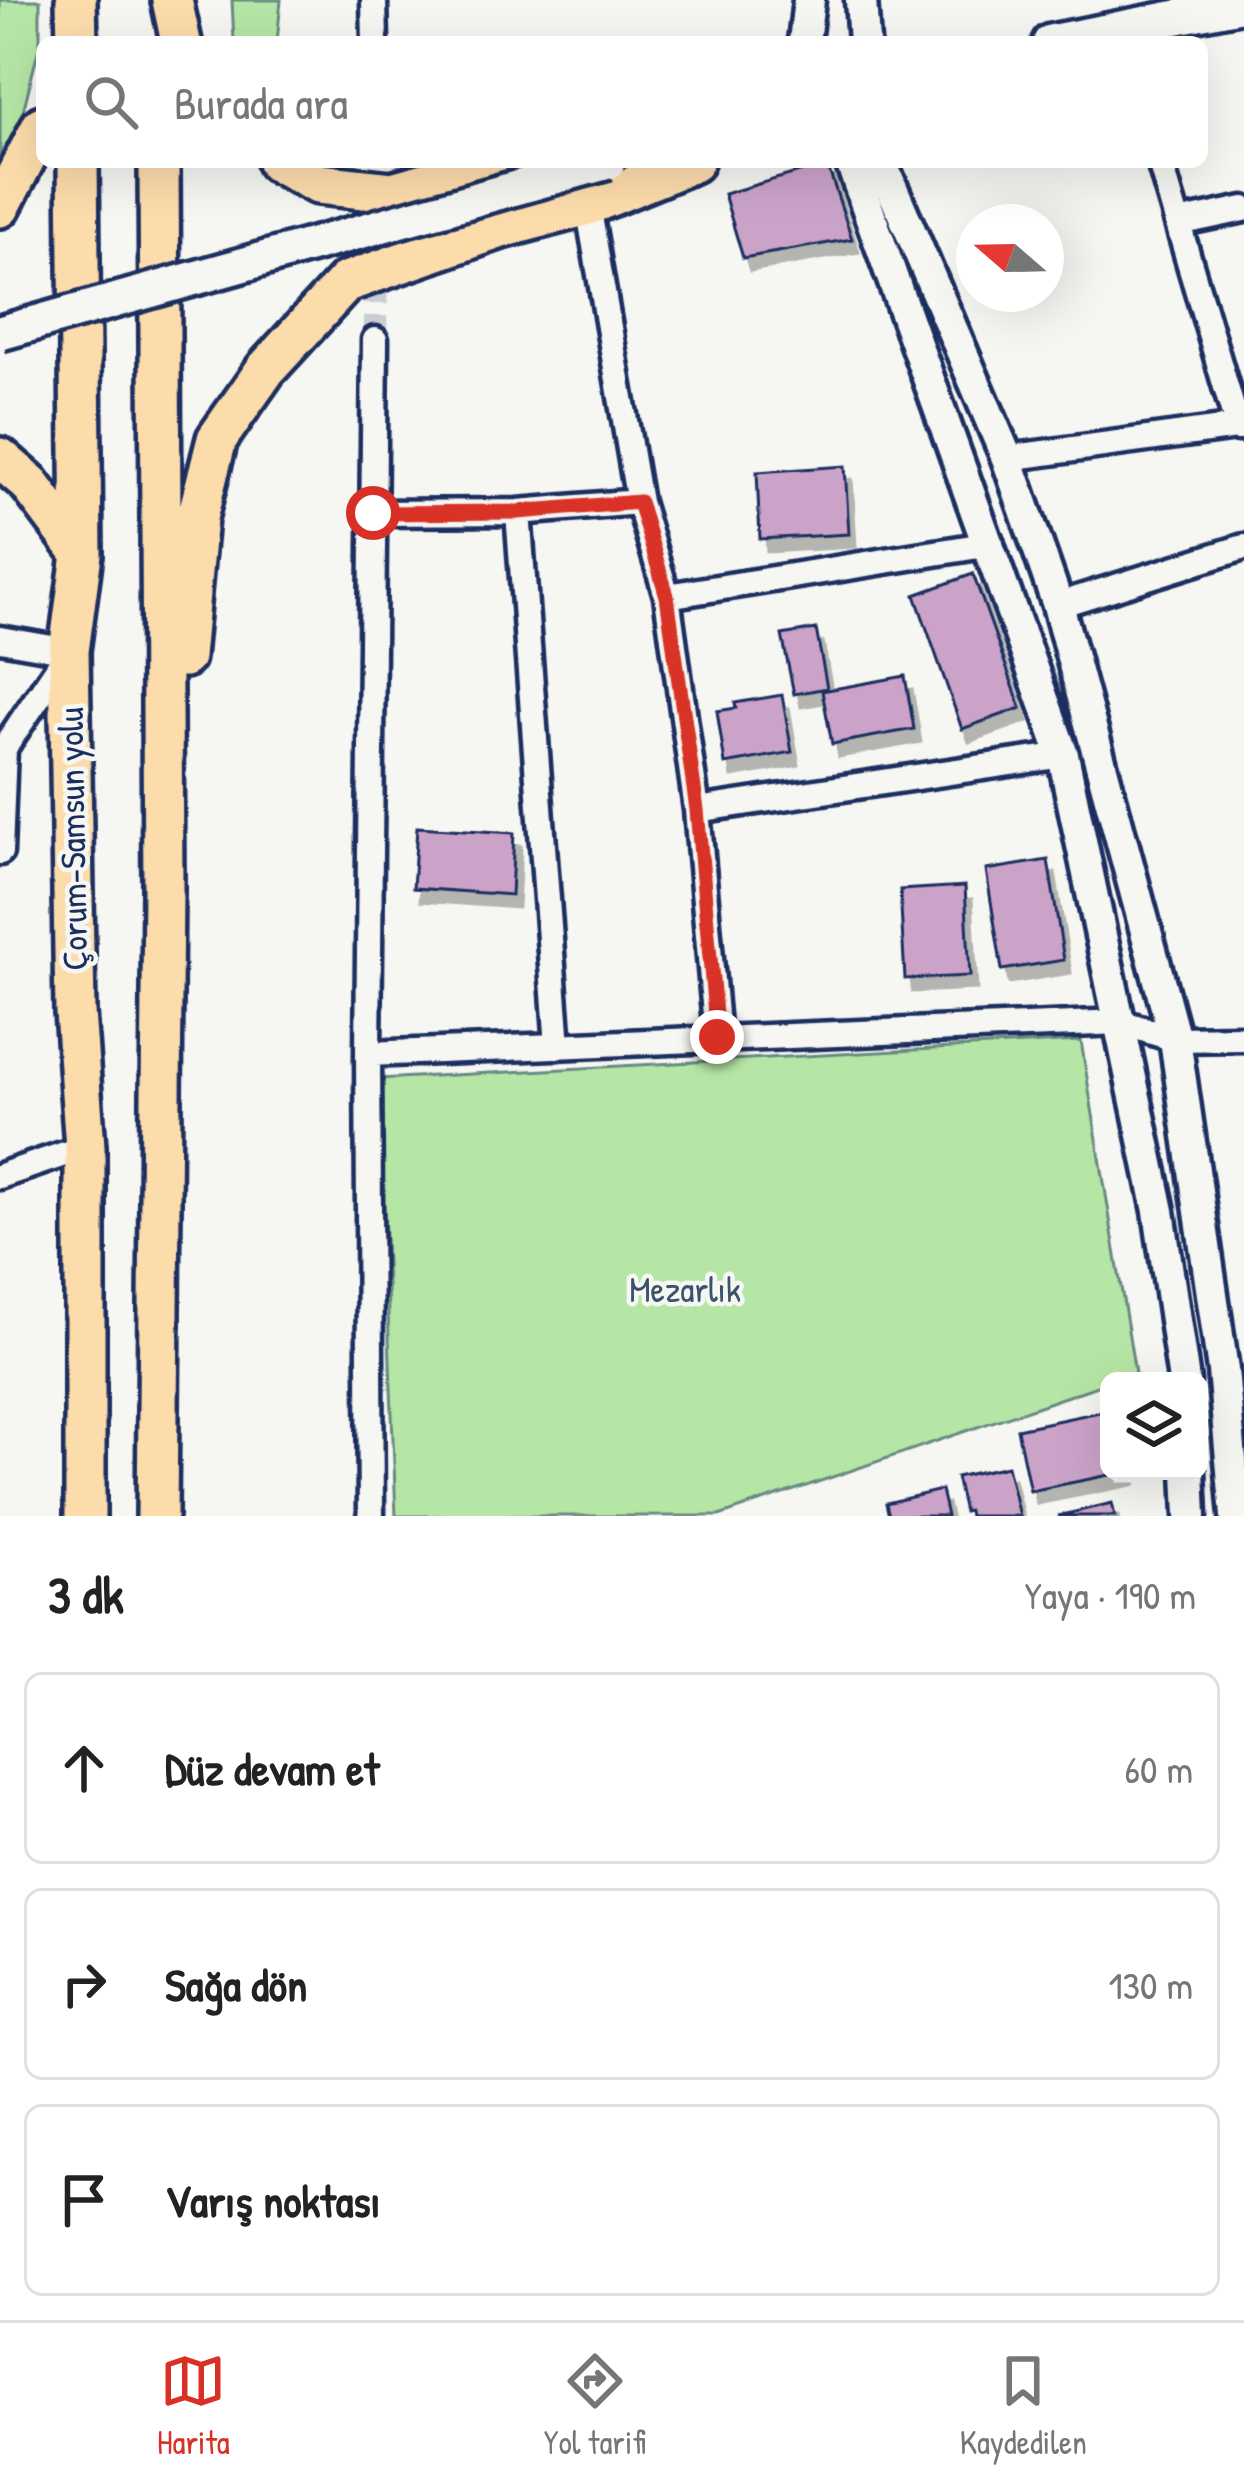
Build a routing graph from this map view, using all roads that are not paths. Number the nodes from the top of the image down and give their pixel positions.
1 (158, 0) edge
2 (172, 0) edge
3 (374, 0) edge
4 (809, 0) edge
5 (861, 0) edge
6 (1244, 4) edge
7 (1188, 8) edge
8 (1133, 34) edge
9 (158, 36) edge
10 (180, 36) edge
11 (375, 36) edge
12 (805, 36) edge
13 (864, 36) edge
14 (36, 138) edge
15 (78, 168) edge
16 (159, 168) edge
17 (288, 168) edge
18 (479, 168) edge
19 (587, 168) edge
20 (679, 168) edge
21 (853, 168) edge
22 (884, 168) edge
23 (1162, 168) edge
24 (588, 206) junction
25 (0, 207) edge
26 (1244, 209) edge
27 (1178, 223) junction
28 (0, 334) edge
29 (375, 340) tunnel mouth
30 (1241, 427) edge
31 (0, 458) edge
32 (1007, 458) junction
33 (639, 502) junction
34 (518, 512) junction
35 (373, 513) junction
36 (991, 544) junction
37 (1244, 547) edge
38 (82, 554) junction
39 (667, 596) junction
40 (1058, 605) junction
41 (0, 639) edge
42 (69, 651) junction
43 (1063, 755) junction
44 (697, 810) junction
45 (0, 852) edge
46 (163, 889) junction
47 (1120, 1022) junction
48 (717, 1037) junction
49 (1244, 1038) edge
50 (1175, 1039) junction
51 (558, 1046) junction
52 (368, 1054) junction
53 (86, 1147) junction
54 (0, 1176) edge
55 (1183, 1372) edge
56 (1189, 1480) edge
57 (85, 1516) edge
58 (157, 1516) edge
59 (371, 1516) edge
60 (1191, 1516) edge
61 (1235, 1516) edge

1 - 9 highway
2 - 10 highway
3 - 11 street
4 - 12 street
5 - 13 street
6 - 7 main road
7 - 8 main road
14 - 25 highway
15 - 38 highway, Çorum-Samsun yolu
16 - 46 highway
17 - 18 highway
19 - 28 main road, bridge
20 - 24 highway
21 - 36 street
22 - 32 street
23 - 27 street
24 - 33 street
24 - 46 highway
26 - 27 street
27 - 30 street
29 - 35 street
30 - 32 street
31 - 38 highway
32 - 40 street
33 - 34 street
33 - 39 street
34 - 35 street
34 - 51 street
35 - 52 street
36 - 39 street
36 - 43 street
37 - 40 street
38 - 42 highway, Çorum-Samsun yolu
39 - 44 street
40 - 50 street
41 - 42 street
42 - 45 street
42 - 53 highway, Çorum-Samsun yolu
43 - 44 street
43 - 47 street
44 - 48 street
46 - 58 highway
47 - 48 street
47 - 50 street
47 - 55 street
48 - 51 street
49 - 50 street
50 - 61 street
51 - 52 street
52 - 59 street
53 - 54 street
53 - 57 highway, Çorum-Samsun yolu
56 - 60 street

